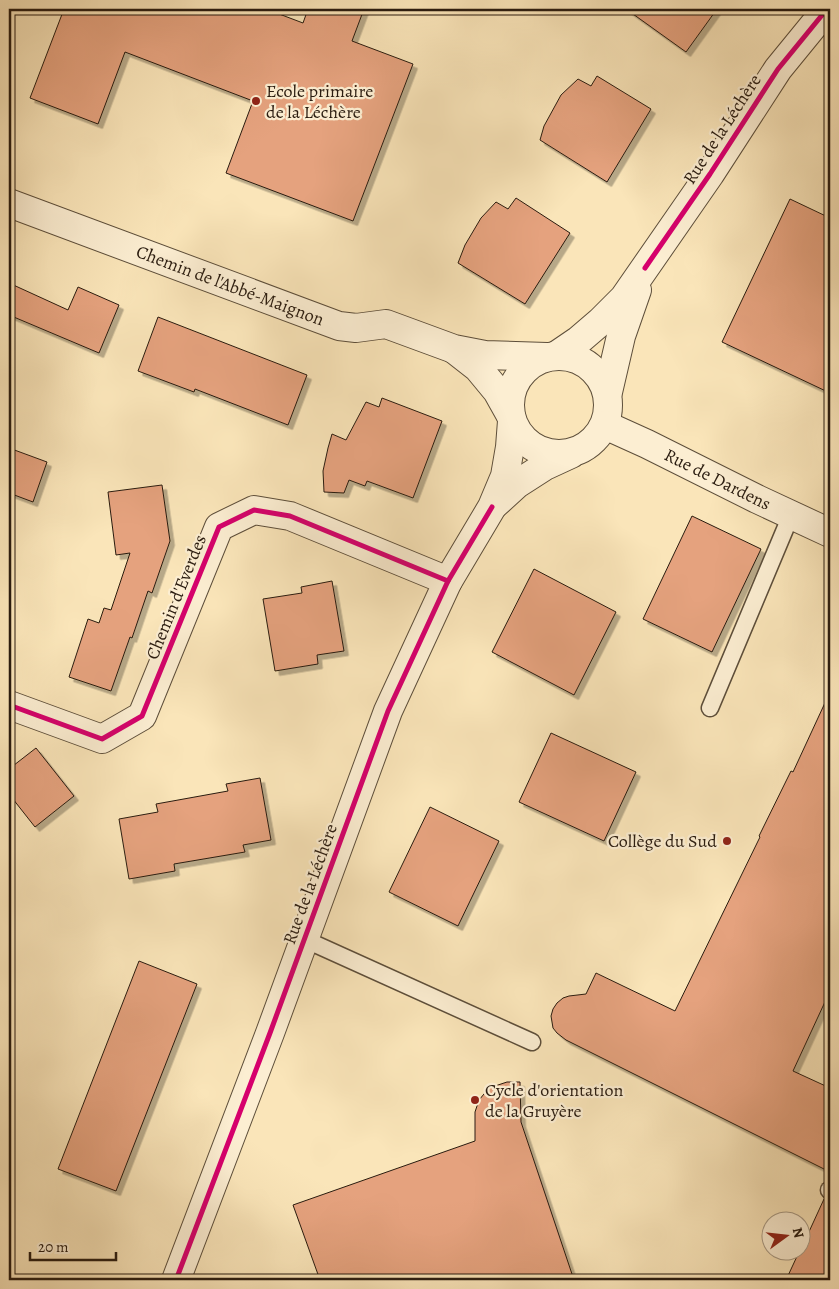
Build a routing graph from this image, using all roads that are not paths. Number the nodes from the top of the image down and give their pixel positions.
1 (827, 9) edge
2 (9, 204) edge
3 (646, 268) junction
4 (454, 349) junction
5 (552, 356) junction
6 (608, 392) junction
7 (512, 418) junction
8 (605, 425) junction
9 (576, 452) junction
10 (492, 507) junction
11 (791, 515) junction
12 (830, 533) edge
13 (448, 581) junction
14 (9, 705) edge
15 (710, 708) dead end
16 (304, 939) junction
17 (532, 1042) dead end
18 (176, 1280) edge

1 - 3 street, Rue de la Léchère
2 - 4 street, Chemin de l'Abbé-Maignon
3 - 5 street, Rue de la Léchère
3 - 6 street, Rue de la Léchère
4 - 5 street, Chemin de l'Abbé-Maignon
4 - 7 street, Chemin de l'Abbé-Maignon
5 - 6 street
5 - 7 street
6 - 8 street
7 - 9 street
7 - 10 street, Rue de la Léchère
8 - 9 street
8 - 11 street, Rue de Dardens
9 - 10 street, Rue de la Léchère
10 - 13 street, Rue de la Léchère
11 - 12 street, Rue de Dardens
11 - 15 lane
13 - 14 street, Chemin d'Everdes
13 - 16 street, Rue de la Léchère
16 - 17 lane
16 - 18 street, Rue de la Léchère

